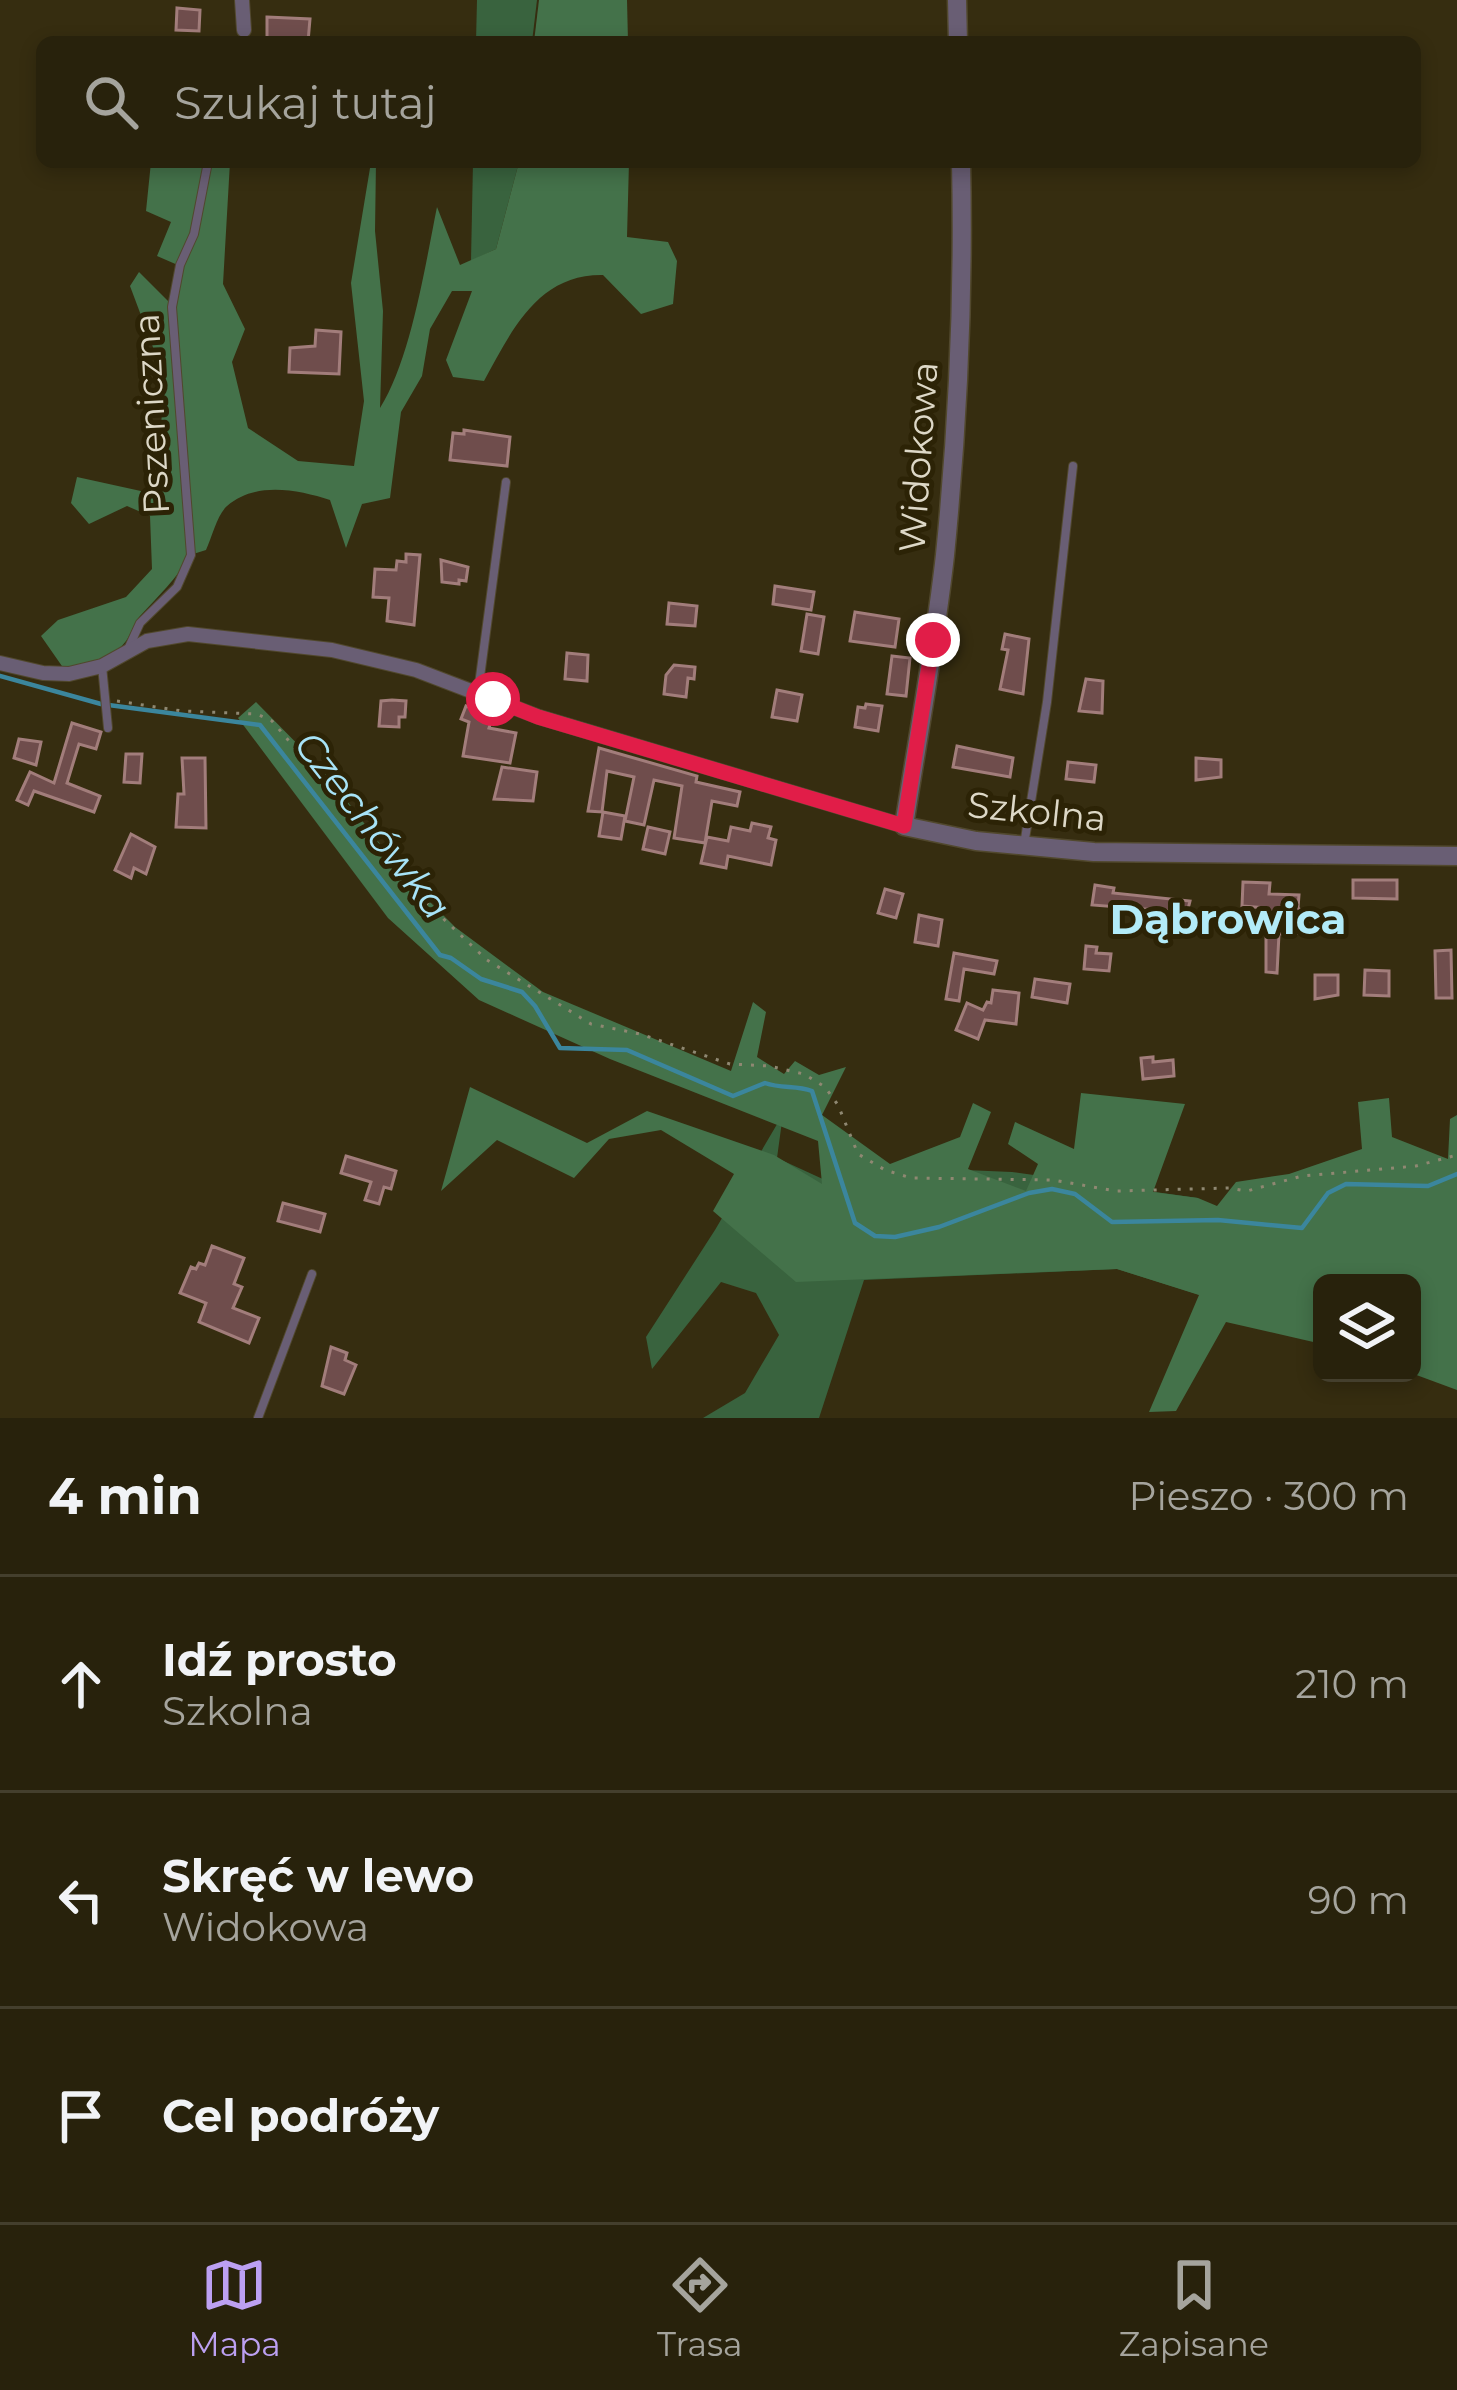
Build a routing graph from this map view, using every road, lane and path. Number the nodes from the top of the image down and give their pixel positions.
1 (242, 0) edge
2 (957, 0) edge
3 (242, 36) edge
4 (958, 36) edge
5 (207, 168) edge
6 (961, 168) edge
7 (1073, 466) dead end
8 (506, 482) dead end
9 (130, 647) junction
10 (0, 663) edge
11 (102, 666) junction
12 (478, 693) junction
13 (106, 698) junction
14 (108, 728) dead end
15 (904, 826) junction
16 (1024, 846) junction
17 (1457, 856) edge
18 (1457, 1155) edge
19 (312, 1274) dead end
20 (258, 1418) edge

1 - 3 street
2 - 4 street
5 - 9 lane, Pszeniczna
6 - 15 street, Widokowa
7 - 16 lane
8 - 12 lane
9 - 11 street, Szkolna
9 - 12 street, Szkolna
10 - 11 street, Szkolna
11 - 13 lane
12 - 15 street, Szkolna
13 - 14 lane
13 - 18 path
15 - 16 street, Szkolna
16 - 17 street, Szkolna
19 - 20 lane

